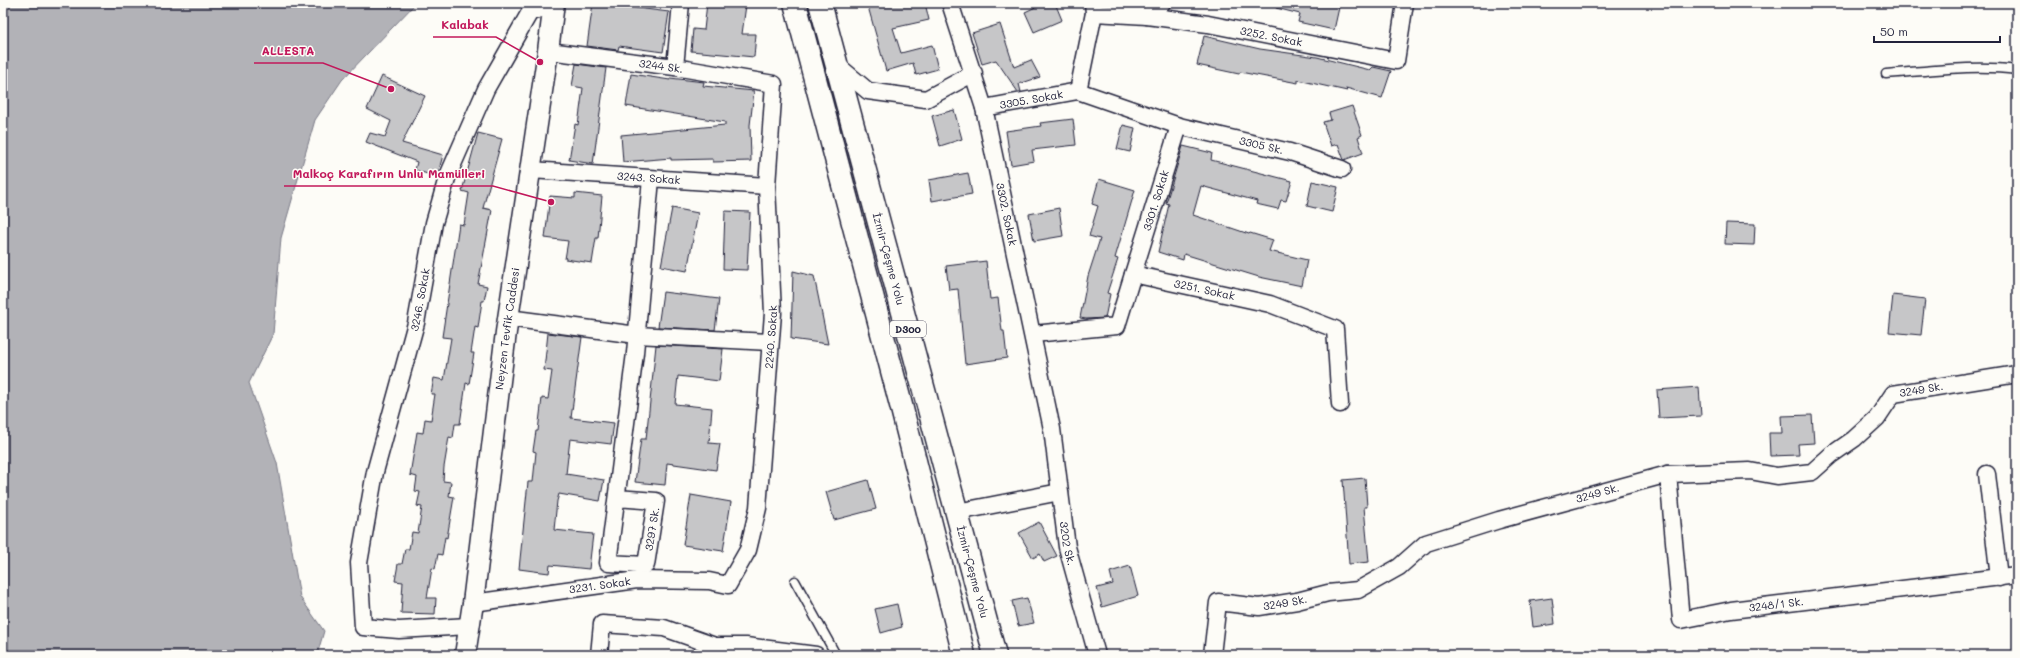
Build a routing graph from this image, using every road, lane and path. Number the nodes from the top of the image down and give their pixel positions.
1 (681, 3) edge
2 (794, 3) edge
3 (820, 3) edge
4 (950, 3) edge
5 (1162, 3) edge
6 (1405, 3) edge
7 (553, 4) edge
8 (1094, 8) edge
9 (1146, 16) junction
10 (548, 51) junction
11 (837, 65) junction
12 (675, 67) junction
13 (2017, 70) edge
14 (974, 73) junction
15 (1886, 74) dead end
16 (774, 84) joint
17 (1078, 91) junction
18 (984, 108) junction
19 (1179, 126) junction
20 (530, 170) junction
21 (1342, 170) dead end
22 (651, 179) junction
23 (767, 186) junction
24 (1133, 274) junction
25 (508, 318) junction
26 (1033, 334) junction
27 (637, 335) junction
28 (770, 342) junction
29 (2017, 374) edge
30 (1340, 404) dead end
31 (1052, 429) joint
32 (1668, 474) junction
33 (1987, 474) dead end
34 (1060, 492) junction
35 (617, 498) junction
36 (956, 512) junction
37 (2017, 575) edge
38 (2000, 578) junction
39 (795, 581) dead end
40 (728, 585) joint
41 (473, 603) junction
42 (469, 626) junction
43 (715, 650) edge
44 (747, 651) edge
45 (465, 655) edge
46 (599, 655) edge
47 (816, 655) edge
48 (836, 655) edge
49 (964, 655) edge
50 (995, 655) edge
51 (1097, 655) edge
52 (1212, 655) edge

1 - 12 street
2 - 49 highway, D300
3 - 11 highway, İzmir-Çeşme Yolu / D300
4 - 14 street, 3302. Sokak
5 - 9 street
6 - 9 street, 3252. Sokak
7 - 10 street, Neyzen Tevfik Caddesi
7 - 42 street, 3246. Sokak
8 - 9 street, 3252. Sokak
8 - 17 street
10 - 12 street, 3244 Sk.
10 - 20 street, Neyzen Tevfik Caddesi
11 - 14 street
11 - 36 highway, İzmir-Çeşme Yolu / D300
12 - 16 street, 3244 Sk.
13 - 15 lane
14 - 18 street, 3302. Sokak
16 - 23 street, 2240. Sokak
17 - 18 street, 3305. Sokak
17 - 19 street, 3305 Sk.
18 - 26 street, 3302. Sokak
19 - 21 street, 3305 Sk.
19 - 24 street, 3301. Sokak
20 - 22 street, 3243. Sokak
20 - 25 street, Neyzen Tevfik Caddesi
22 - 23 street, 3243. Sokak
22 - 27 street, 3297 Sk.
23 - 28 street, 2240. Sokak
24 - 26 street
24 - 30 street, 3251. Sokak
25 - 27 street
25 - 41 street, Neyzen Tevfik Caddesi
26 - 31 street, 3302. Sokak
27 - 28 street
27 - 35 street, 3297 Sk.
28 - 40 street, 2240. Sokak
29 - 32 street, 3249 Sk.
31 - 34 street, 3202 Sk.
32 - 38 street, 3248/1 Sk.
32 - 52 street, 3249 Sk.
33 - 38 street
34 - 36 street
34 - 51 street, 3202 Sk.
35 - 35 street, 3297 Sk.
36 - 50 highway, İzmir-Çeşme Yolu / D300
37 - 38 street, 3248/1 Sk.
39 - 48 lane
40 - 41 street, 3231. Sokak
41 - 42 street, Neyzen Tevfik Caddesi
42 - 45 street, Neyzen Tevfik Caddesi
43 - 44 street
43 - 46 street
44 - 47 street

